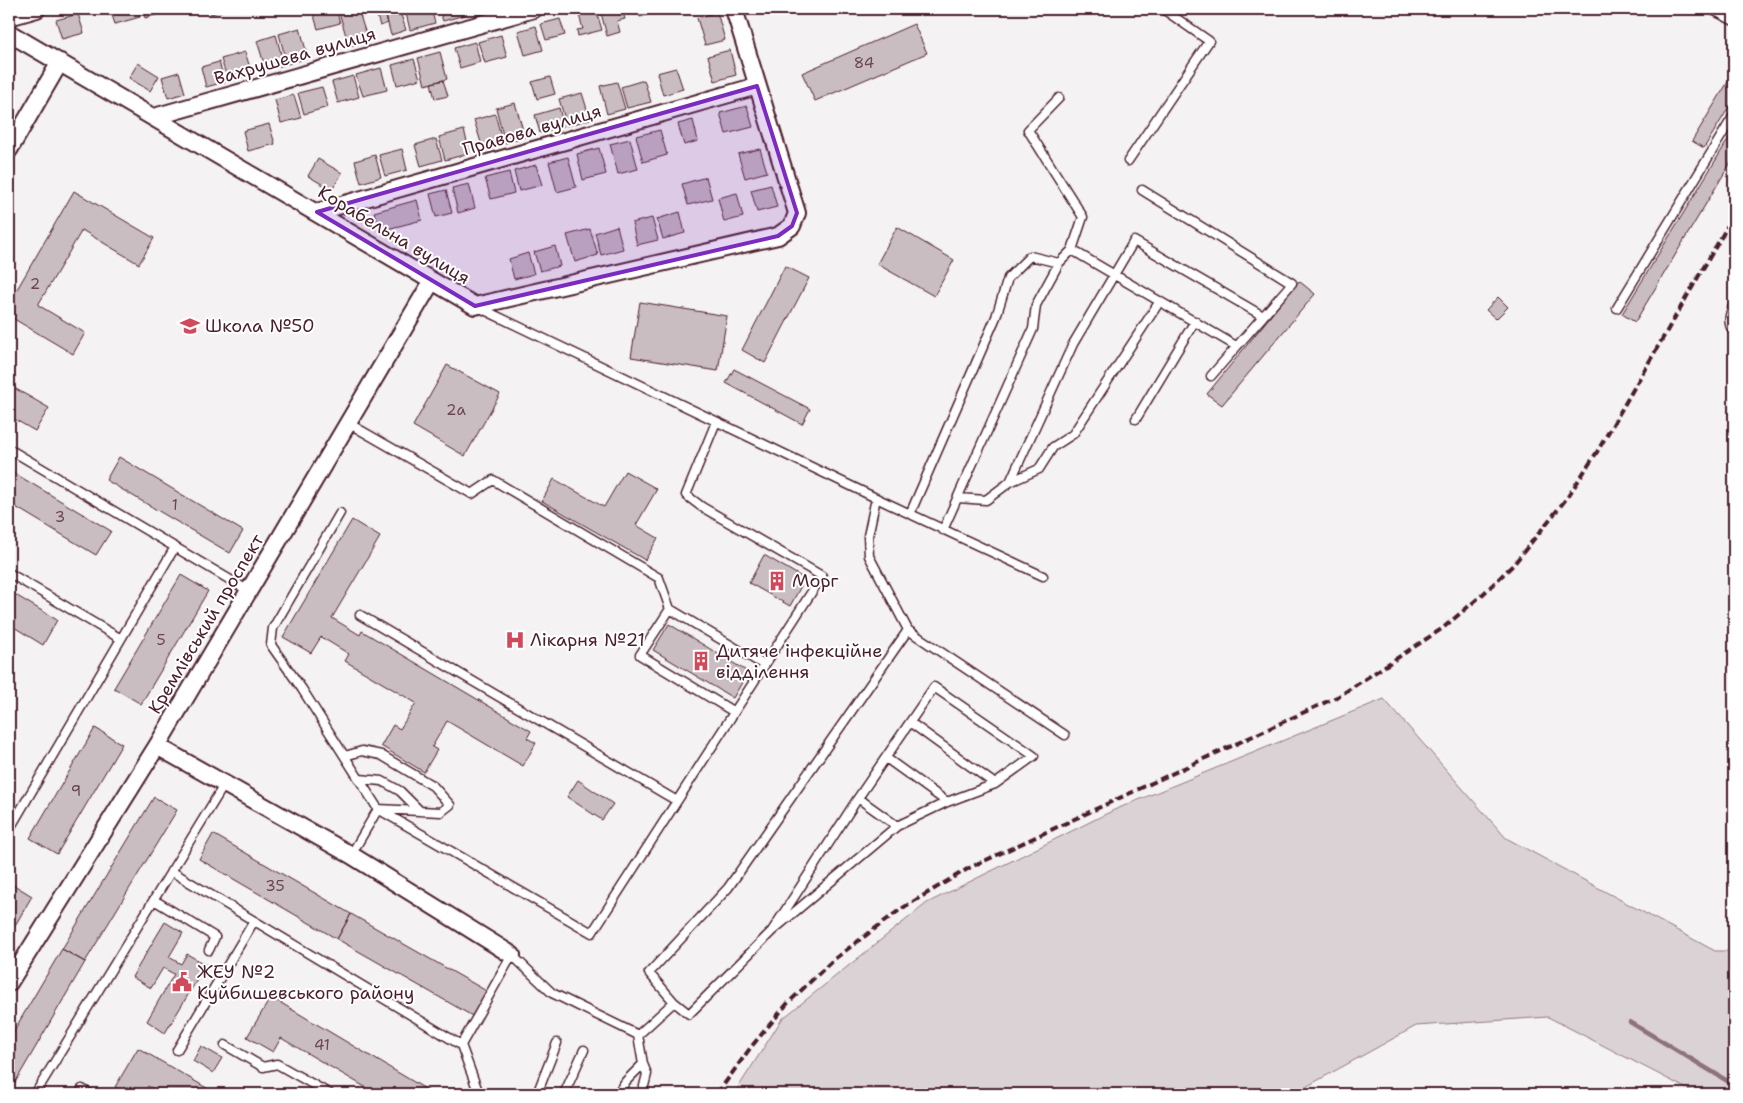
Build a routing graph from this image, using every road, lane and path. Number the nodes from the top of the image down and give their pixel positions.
1 (37, 9) edge
2 (534, 9) edge
3 (734, 9) edge
4 (1163, 9) edge
5 (1711, 9) edge
6 (9, 17) edge
7 (1734, 21) edge
8 (9, 32) edge
9 (60, 62) junction
10 (757, 86) junction
11 (1059, 98) dead end
12 (1734, 116) edge
13 (154, 117) junction
14 (9, 150) edge
15 (1128, 161) dead end
16 (1142, 190) dead end
17 (317, 212) junction
18 (1072, 250) junction
19 (1059, 262) junction
20 (1114, 275) junction
21 (432, 280) junction
22 (1160, 301) junction
23 (1734, 304) edge
24 (475, 306) junction
25 (1617, 308) dead end
26 (1263, 316) junction
27 (1195, 321) junction
28 (1734, 333) edge
29 (1236, 346) junction
30 (1211, 376) dead end
31 (1136, 419) dead end
32 (348, 422) junction
33 (716, 422) junction
34 (9, 449) edge
35 (1010, 482) junction
36 (876, 498) junction
37 (958, 498) junction
38 (340, 513) dead end
39 (910, 514) junction
40 (943, 530) junction
41 (175, 547) junction
42 (9, 573) edge
43 (1043, 576) dead end
44 (248, 591) junction
45 (670, 608) junction
46 (360, 615) dead end
47 (908, 630) junction
48 (121, 639) junction
49 (764, 665) junction
50 (734, 712) junction
51 (911, 723) junction
52 (1065, 735) dead end
53 (156, 746) junction
54 (345, 756) junction
55 (886, 758) junction
56 (359, 779) junction
57 (995, 784) junction
58 (224, 785) junction
59 (858, 798) junction
60 (677, 801) junction
61 (947, 802) junction
62 (378, 809) junction
63 (420, 811) junction
64 (896, 826) junction
65 (9, 830) edge
66 (351, 854) junction
67 (171, 871) junction
68 (154, 900) junction
69 (254, 921) junction
70 (772, 931) junction
71 (209, 950) dead end
72 (512, 955) junction
73 (9, 983) edge
74 (674, 1002) junction
75 (638, 1035) junction
76 (557, 1043) dead end
77 (225, 1045) dead end
78 (461, 1045) junction
79 (177, 1050) dead end
80 (584, 1050) dead end
81 (643, 1064) junction
82 (82, 1089) dead end
83 (36, 1094) edge
84 (90, 1094) edge
85 (330, 1094) edge
86 (479, 1094) edge
87 (537, 1094) edge
88 (564, 1094) edge
89 (617, 1094) edge
90 (642, 1094) edge

1 - 6 street
2 - 13 street, Вахрушева вулиця
3 - 10 street
4 - 15 lane
5 - 7 lane
8 - 9 street, Корабельна вулиця
9 - 13 street, Корабельна вулиця
9 - 14 street
10 - 17 street, Правова вулиця
10 - 24 street, Корабельна вулиця
11 - 18 lane
12 - 25 lane
13 - 17 street, Корабельна вулиця
16 - 26 lane
17 - 21 street, Корабельна вулиця
18 - 19 lane
18 - 20 lane
19 - 37 lane
19 - 39 lane
20 - 22 lane
20 - 26 lane
20 - 35 lane
21 - 24 street, Корабельна вулиця
21 - 32 street, Кремлівський проспект
22 - 27 lane
22 - 35 lane
23 - 28 lane
24 - 33 lane
26 - 29 lane
27 - 29 lane
27 - 31 lane
29 - 30 lane
32 - 44 street, Кремлівський проспект
32 - 45 lane
33 - 36 lane
33 - 49 lane
34 - 41 lane
35 - 37 lane
36 - 39 lane
36 - 47 lane
37 - 40 lane
38 - 54 lane
39 - 40 lane
40 - 43 lane
41 - 44 lane
41 - 48 lane
42 - 48 lane
44 - 53 street, Кремлівський проспект
45 - 49 lane
45 - 50 lane
46 - 60 lane
47 - 52 lane
47 - 74 lane
48 - 65 lane
49 - 50 lane
50 - 60 lane
51 - 55 lane
51 - 57 lane
51 - 57 lane
53 - 58 street
53 - 73 street, Кремлівський проспект
54 - 56 lane
54 - 63 lane
55 - 59 lane
55 - 61 lane
56 - 62 lane
56 - 63 lane
57 - 61 lane
58 - 66 street
58 - 67 lane
59 - 64 lane
59 - 70 lane
60 - 62 lane
61 - 64 lane
62 - 63 lane
62 - 66 lane
64 - 70 lane
66 - 72 street
67 - 68 lane
67 - 69 lane
68 - 71 lane
68 - 83 lane
69 - 78 lane
69 - 79 lane
70 - 74 lane
72 - 75 lane
72 - 78 lane
74 - 75 lane
75 - 81 lane
76 - 87 lane
77 - 85 lane
78 - 86 lane
80 - 88 lane
81 - 89 lane
81 - 90 lane
82 - 84 lane

